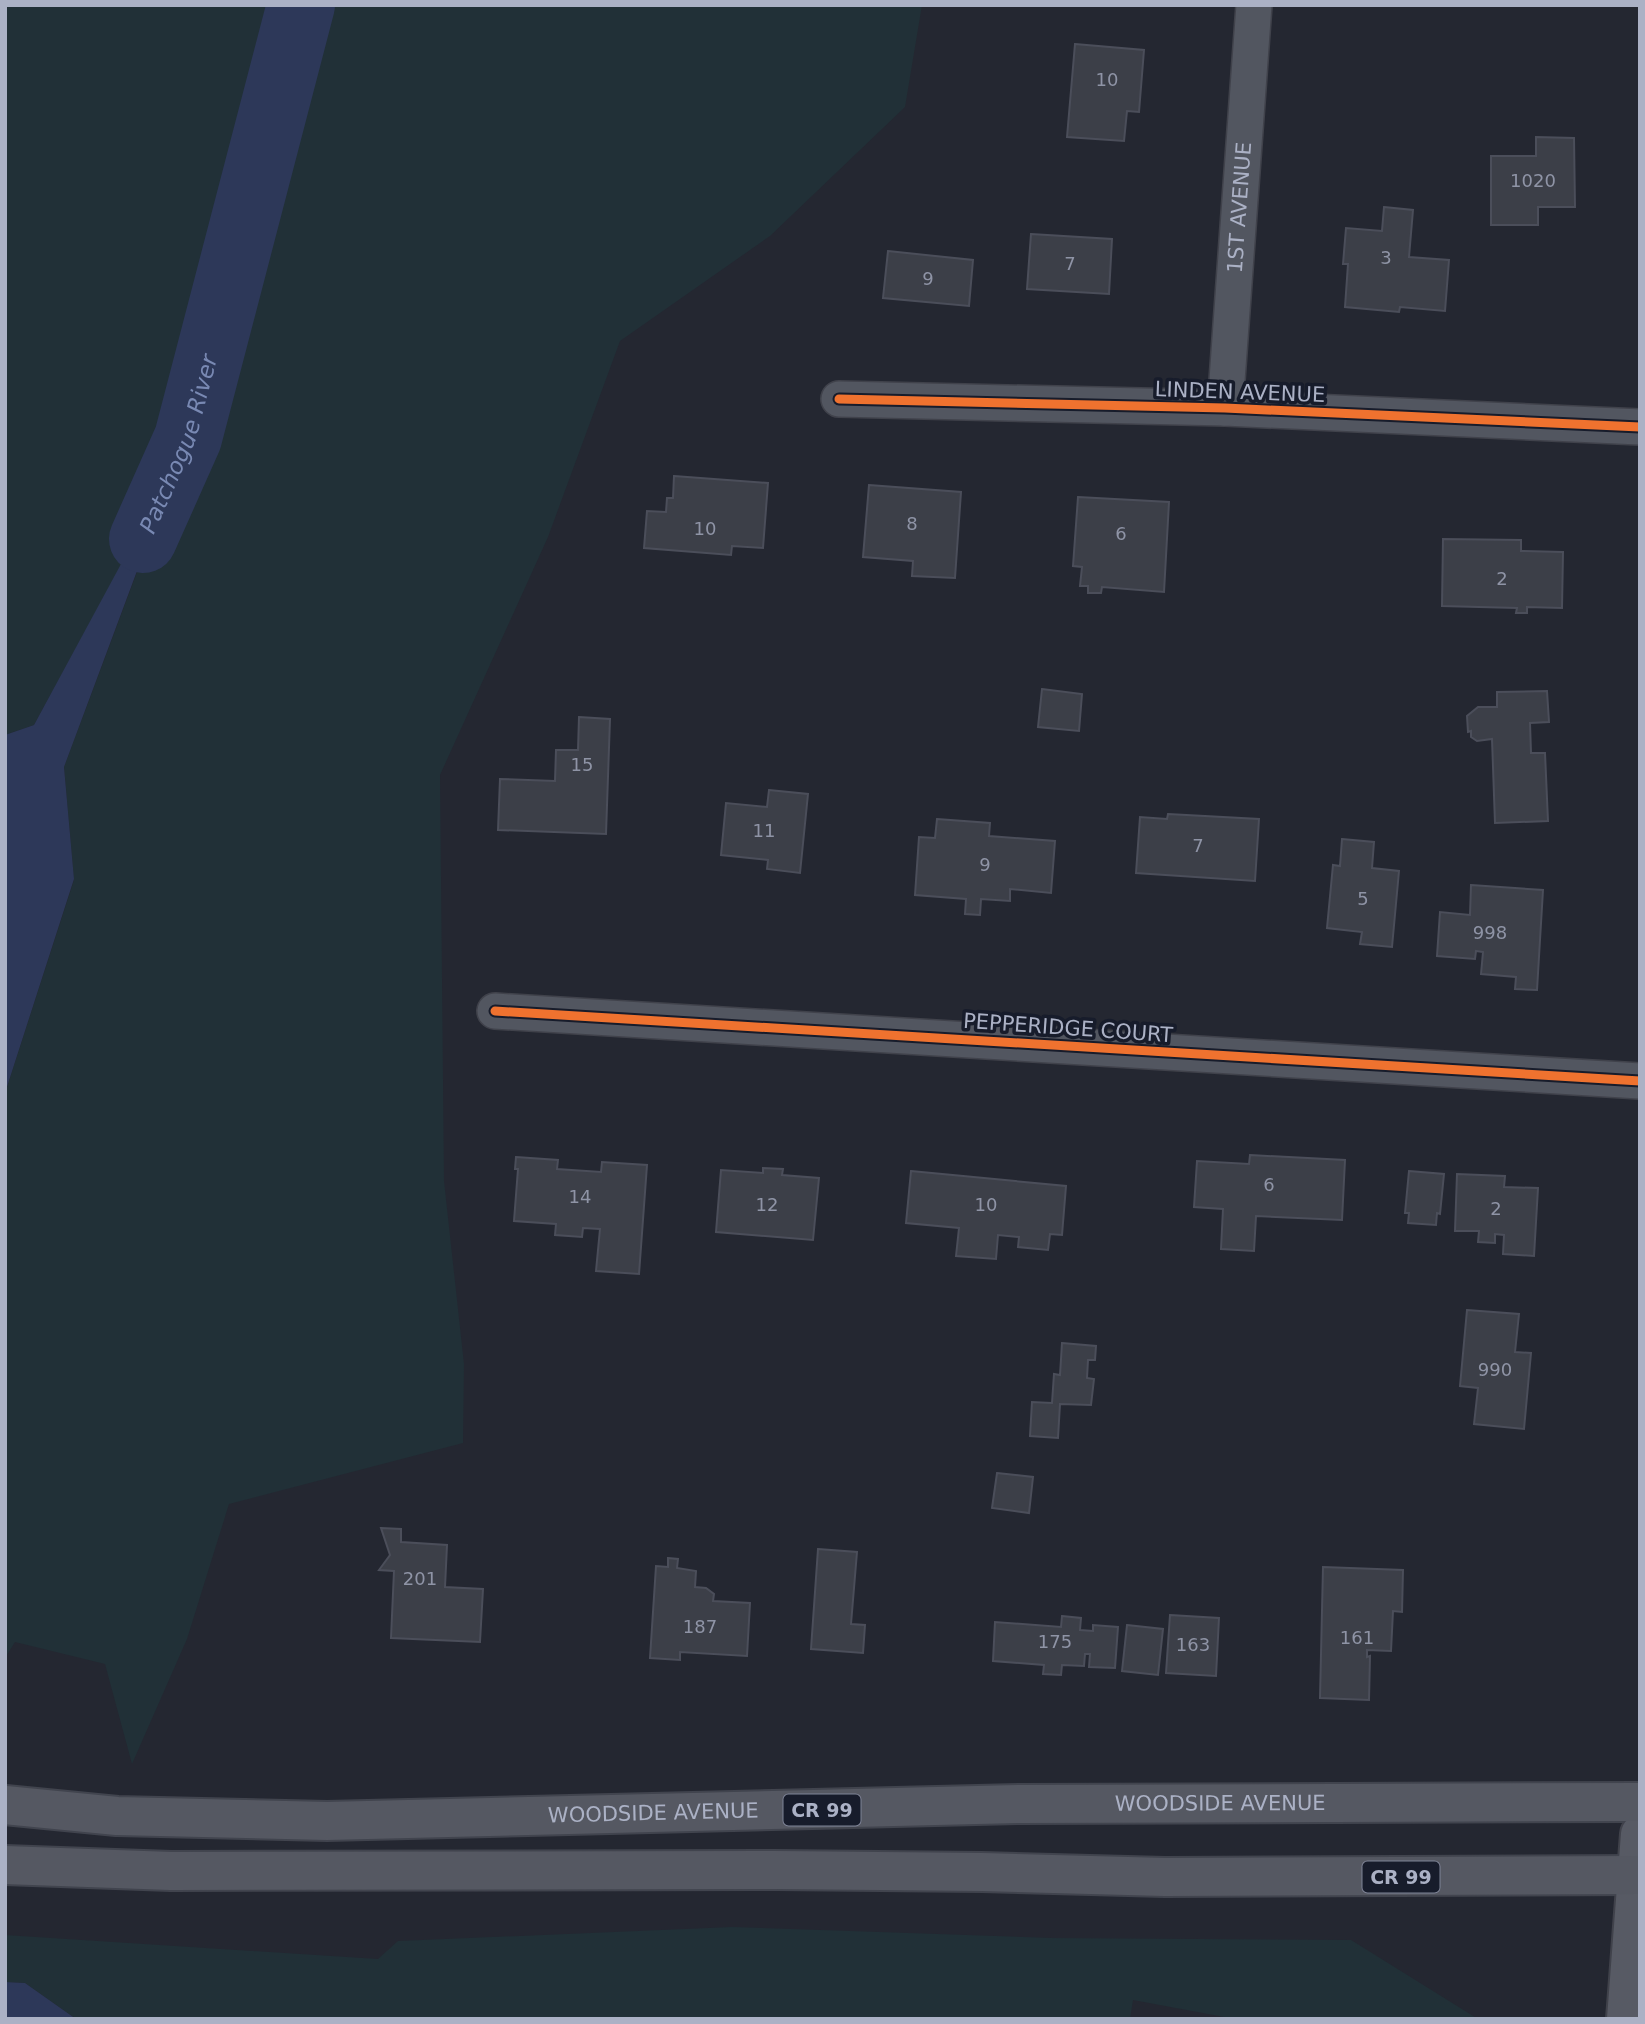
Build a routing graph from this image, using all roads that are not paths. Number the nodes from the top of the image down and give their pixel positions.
1 (1254, 5) edge
2 (839, 399) dead end
3 (1225, 408) junction
4 (1640, 427) edge
5 (495, 1011) dead end
6 (1640, 1082) edge
7 (1640, 1801) edge
8 (5, 1805) edge
9 (1640, 1835) edge
10 (5, 1865) edge
11 (1638, 1875) edge
12 (1626, 2019) edge

1 - 3 street, 1ST AVENUE
2 - 3 street, LINDEN AVENUE
3 - 4 street, LINDEN AVENUE
5 - 6 street, PEPPERIDGE COURT
7 - 8 main road, WOODSIDE AVENUE / CR 99
9 - 11 main road
10 - 11 main road, CR 99
11 - 12 main road

